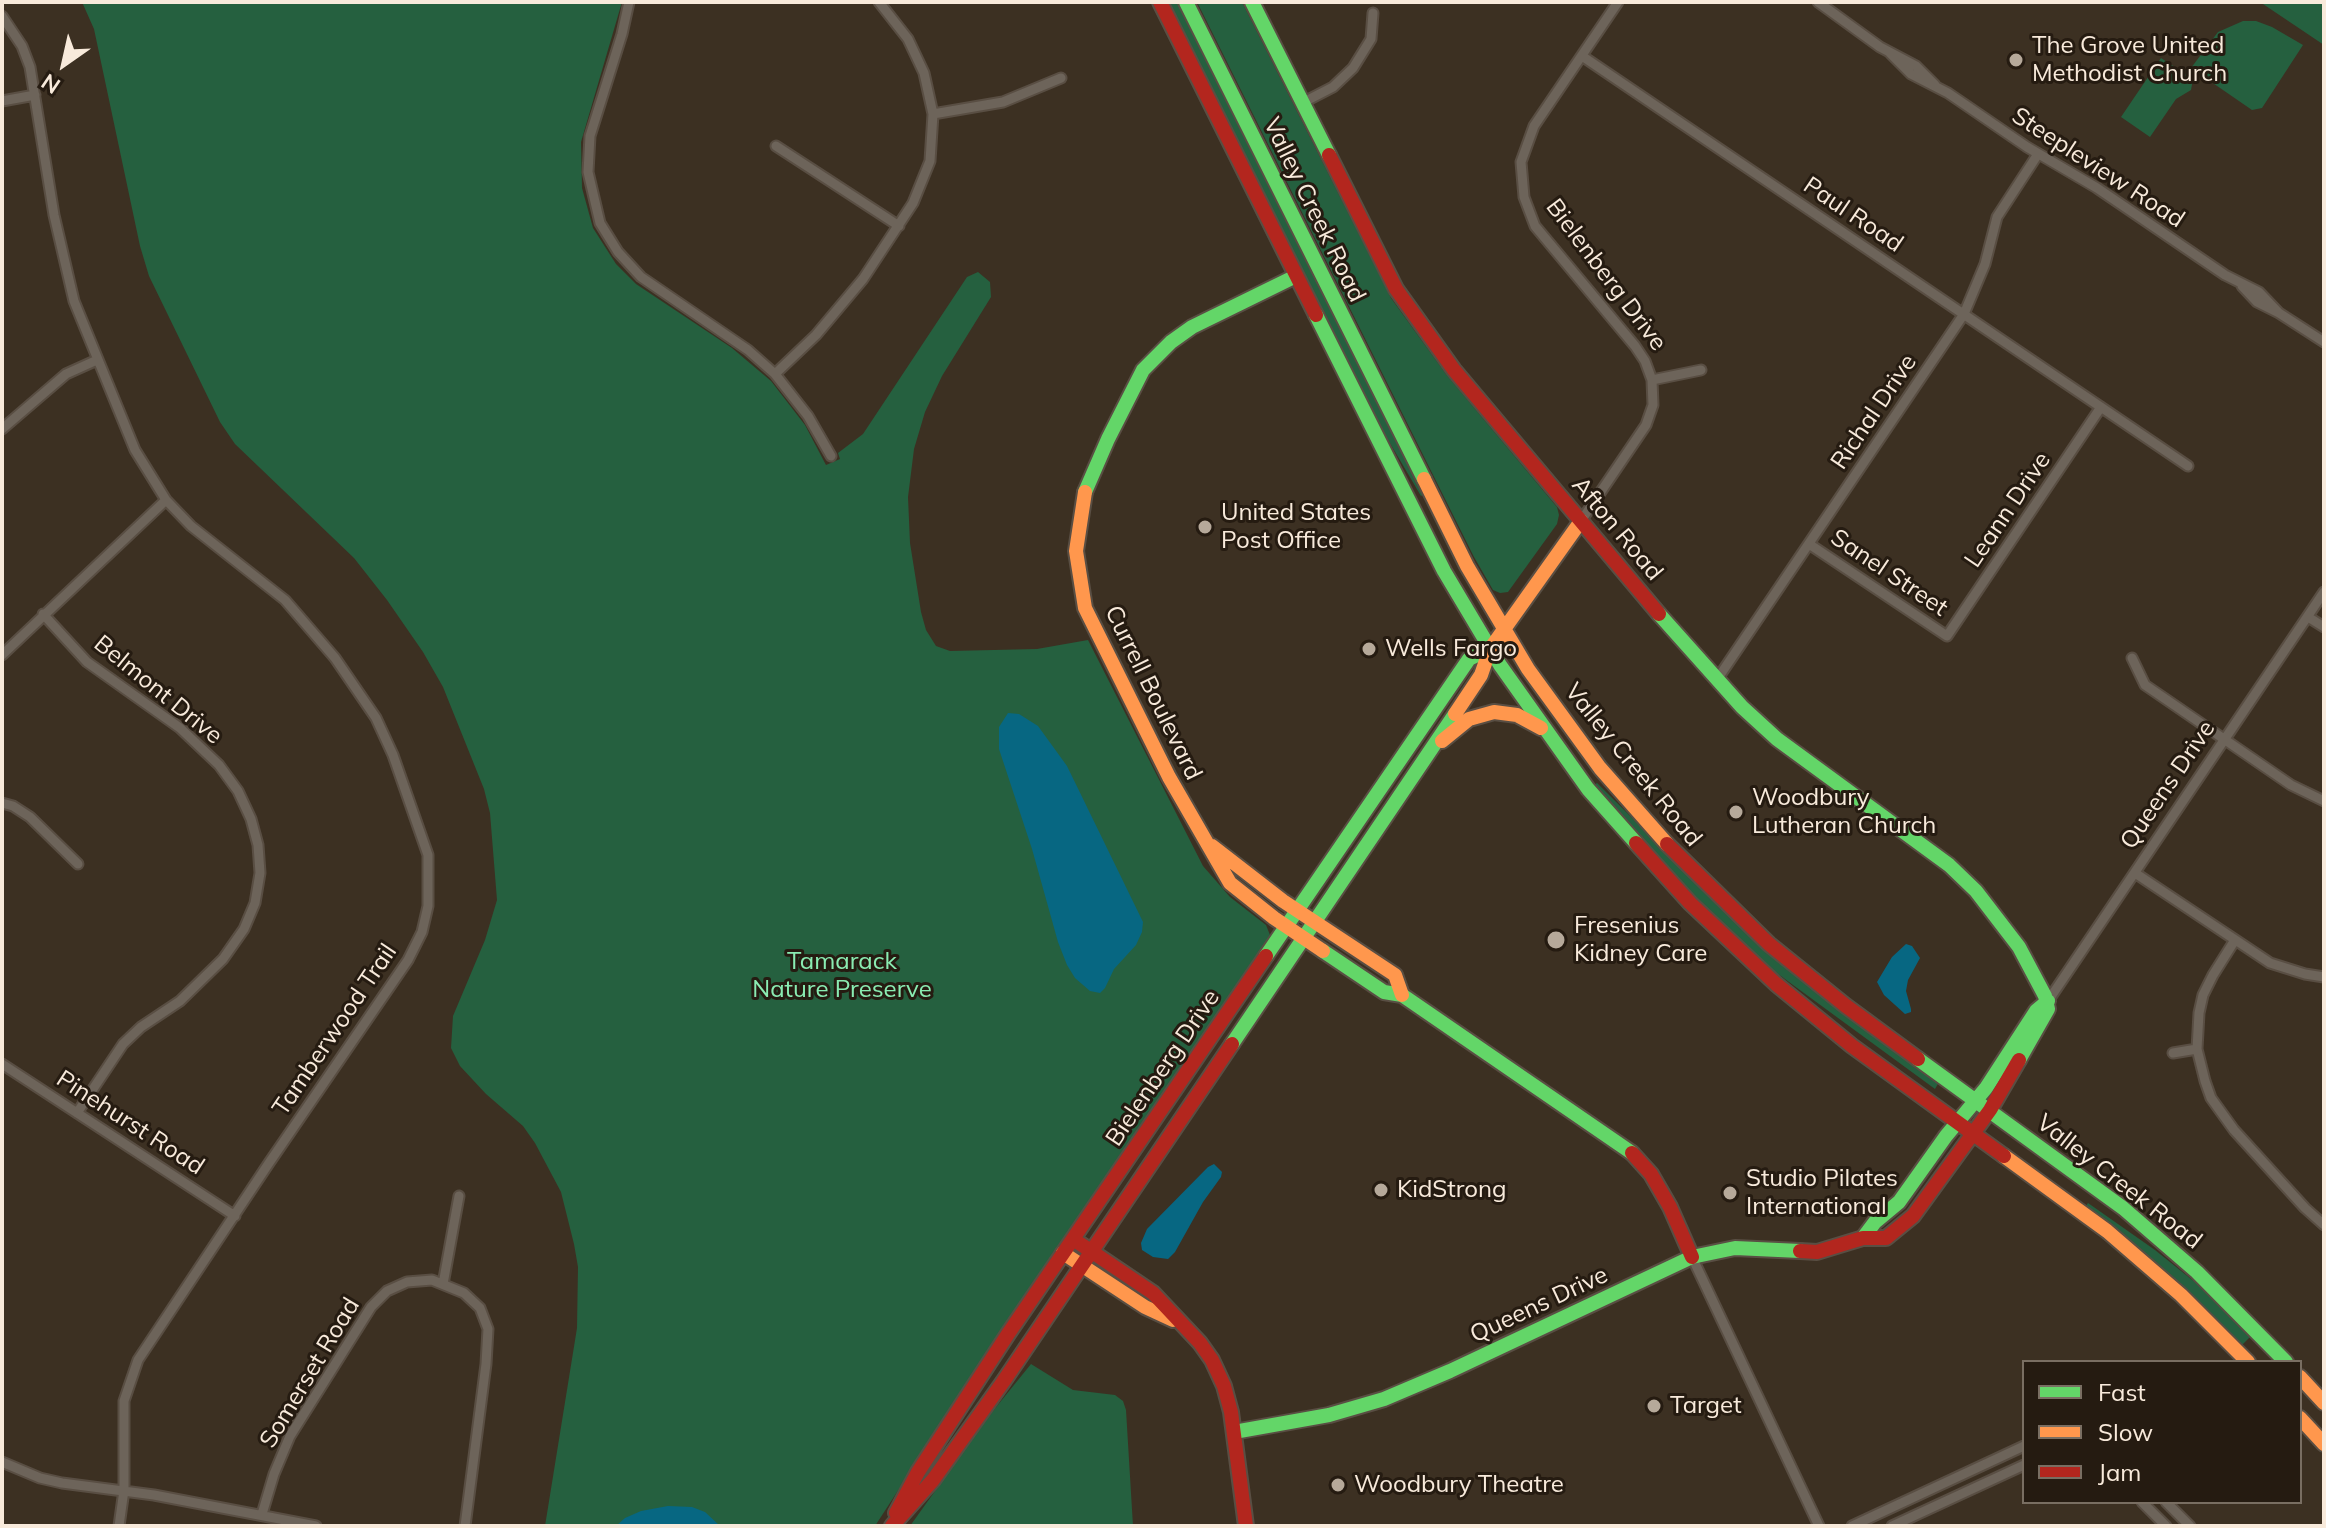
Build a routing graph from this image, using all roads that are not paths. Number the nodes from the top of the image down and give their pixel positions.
1 (629, 2) edge
2 (879, 2) edge
3 (1160, 2) edge
4 (1186, 2) edge
5 (1252, 2) edge
6 (1618, 2) edge
7 (1818, 2) edge
8 (1373, 13) dead end
9 (2, 16) edge
10 (1582, 56) junction
11 (1061, 78) dead end
12 (35, 95) junction
13 (2, 101) edge
14 (1302, 103) junction
15 (933, 114) junction
16 (776, 146) dead end
17 (2038, 154) junction
18 (899, 226) junction
19 (1296, 276) junction
20 (1964, 314) junction
21 (2324, 342) edge
22 (97, 360) junction
23 (1701, 370) dead end
24 (775, 374) junction
25 (1652, 380) junction
26 (2101, 407) junction
27 (2, 429) edge
28 (831, 456) dead end
29 (2188, 466) dead end
30 (166, 500) junction
31 (1581, 521) junction
32 (1809, 544) junction
33 (2324, 592) edge
34 (43, 614) junction
35 (2308, 617) junction
36 (2324, 627) edge
37 (1503, 630) junction
38 (1947, 636) joint
39 (1490, 649) junction
40 (2, 655) edge
41 (2132, 658) dead end
42 (1716, 681) junction
43 (1544, 730) junction
44 (2225, 739) junction
45 (1432, 748) junction
46 (2324, 801) edge
47 (2, 803) edge
48 (1206, 841) junction
49 (78, 864) dead end
50 (2135, 873) junction
51 (1297, 910) junction
52 (1316, 922) junction
53 (1287, 926) junction
54 (1305, 939) junction
55 (2235, 940) junction
56 (2324, 977) edge
57 (1402, 995) junction
58 (2048, 1001) junction
59 (2197, 1049) junction
60 (2173, 1053) dead end
61 (2, 1064) edge
62 (1977, 1101) junction
63 (1990, 1110) junction
64 (77, 1113) junction
65 (1958, 1122) junction
66 (1974, 1134) junction
67 (459, 1196) dead end
68 (235, 1216) junction
69 (2324, 1225) edge
70 (1863, 1238) junction
71 (1073, 1239) junction
72 (1092, 1252) junction
73 (1063, 1253) junction
74 (1692, 1257) junction
75 (1083, 1266) junction
76 (443, 1284) junction
77 (1180, 1324) junction
78 (2246, 1360) edge
79 (2282, 1360) edge
80 (2302, 1379) edge
81 (2324, 1403) edge
82 (2302, 1420) edge
83 (1234, 1432) junction
84 (2324, 1444) edge
85 (2022, 1447) edge
86 (2, 1462) edge
87 (2022, 1466) edge
88 (124, 1490) junction
89 (2168, 1504) edge
90 (2146, 1506) edge
91 (262, 1514) junction
92 (119, 1526) edge
93 (316, 1526) edge
94 (465, 1526) edge
95 (890, 1526) edge
96 (1246, 1526) edge
97 (1819, 1526) edge
98 (1852, 1526) edge
99 (1892, 1526) edge
100 (2166, 1526) edge
101 (2190, 1526) edge

1 - 24 street
2 - 15 street
3 - 19 street, Valley Creek Road
4 - 37 street, Valley Creek Road
5 - 14 street, Afton Road
6 - 10 street, Bielenberg Drive
7 - 17 street, Steepleview Road
8 - 14 street
9 - 12 street, Tamberwood Trail
10 - 20 street, Paul Road
10 - 25 street, Bielenberg Drive
11 - 15 street
12 - 13 street
12 - 22 street, Tamberwood Trail
14 - 31 street, Afton Road
15 - 18 street
16 - 18 street
17 - 20 street, Richal Drive
17 - 21 street, Steepleview Road
18 - 24 street
19 - 39 street, Valley Creek Road
19 - 48 street, Currell Boulevard
20 - 26 street, Paul Road
20 - 32 street, Richal Drive
22 - 27 street
22 - 30 street, Tamberwood Trail
23 - 25 street
24 - 28 street
25 - 31 street, Bielenberg Drive
26 - 29 street, Paul Road
26 - 38 street, Leann Drive
30 - 34 street
30 - 68 street, Tamberwood Trail
31 - 37 street, Bielenberg Drive
31 - 42 street, Afton Road
32 - 38 street, Sanel Street
32 - 42 street, Richal Drive
33 - 35 street, Queens Drive
34 - 40 street
34 - 64 street, Belmont Drive
35 - 36 street
35 - 44 street, Queens Drive
37 - 39 street, Bielenberg Drive
37 - 62 street, Valley Creek Road
39 - 43 street, Valley Creek Road
39 - 45 street, Bielenberg Drive
39 - 51 street, Bielenberg Drive
41 - 44 street
42 - 58 street, Afton Road
43 - 45 street
43 - 65 street, Valley Creek Road
44 - 46 street
44 - 50 street, Queens Drive
45 - 52 street, Bielenberg Drive
47 - 49 street
48 - 51 street, Currell Boulevard
48 - 53 street, Currell Boulevard
50 - 55 street
50 - 58 street, Queens Drive
51 - 52 street, Currell Boulevard
51 - 53 street, Bielenberg Drive
52 - 54 street, Bielenberg Drive
52 - 57 street, Currell Boulevard
53 - 54 street, Currell Boulevard
53 - 71 street, Bielenberg Drive
54 - 57 street, Currell Boulevard
54 - 72 street, Bielenberg Drive
55 - 56 street
55 - 59 street
57 - 74 street, Currell Boulevard
58 - 62 street, Queens Drive
58 - 63 street, Queens Drive
59 - 60 street
59 - 69 street
61 - 64 street, Pinehurst Road
62 - 63 street, Valley Creek Road
62 - 65 street, Queens Drive
63 - 66 street, Queens Drive
63 - 79 street, Valley Creek Road
64 - 68 street, Pinehurst Road
65 - 66 street, Valley Creek Road
65 - 70 street, Queens Drive
66 - 70 street, Queens Drive
66 - 78 street, Valley Creek Road
67 - 76 street
68 - 88 street, Tamberwood Trail
70 - 74 street, Queens Drive
71 - 72 street
71 - 73 street, Bielenberg Drive
72 - 75 street, Bielenberg Drive
72 - 77 street
73 - 75 street
73 - 95 street, Bielenberg Drive
74 - 83 street, Queens Drive
74 - 97 street
75 - 77 street
75 - 95 street, Bielenberg Drive
76 - 91 street, Somerset Road
76 - 94 street
77 - 83 street
80 - 81 street
82 - 84 street
83 - 96 street
85 - 98 street
86 - 88 street
87 - 99 street
88 - 91 street
88 - 92 street, Tamberwood Trail
89 - 101 street
90 - 100 street
91 - 93 street

